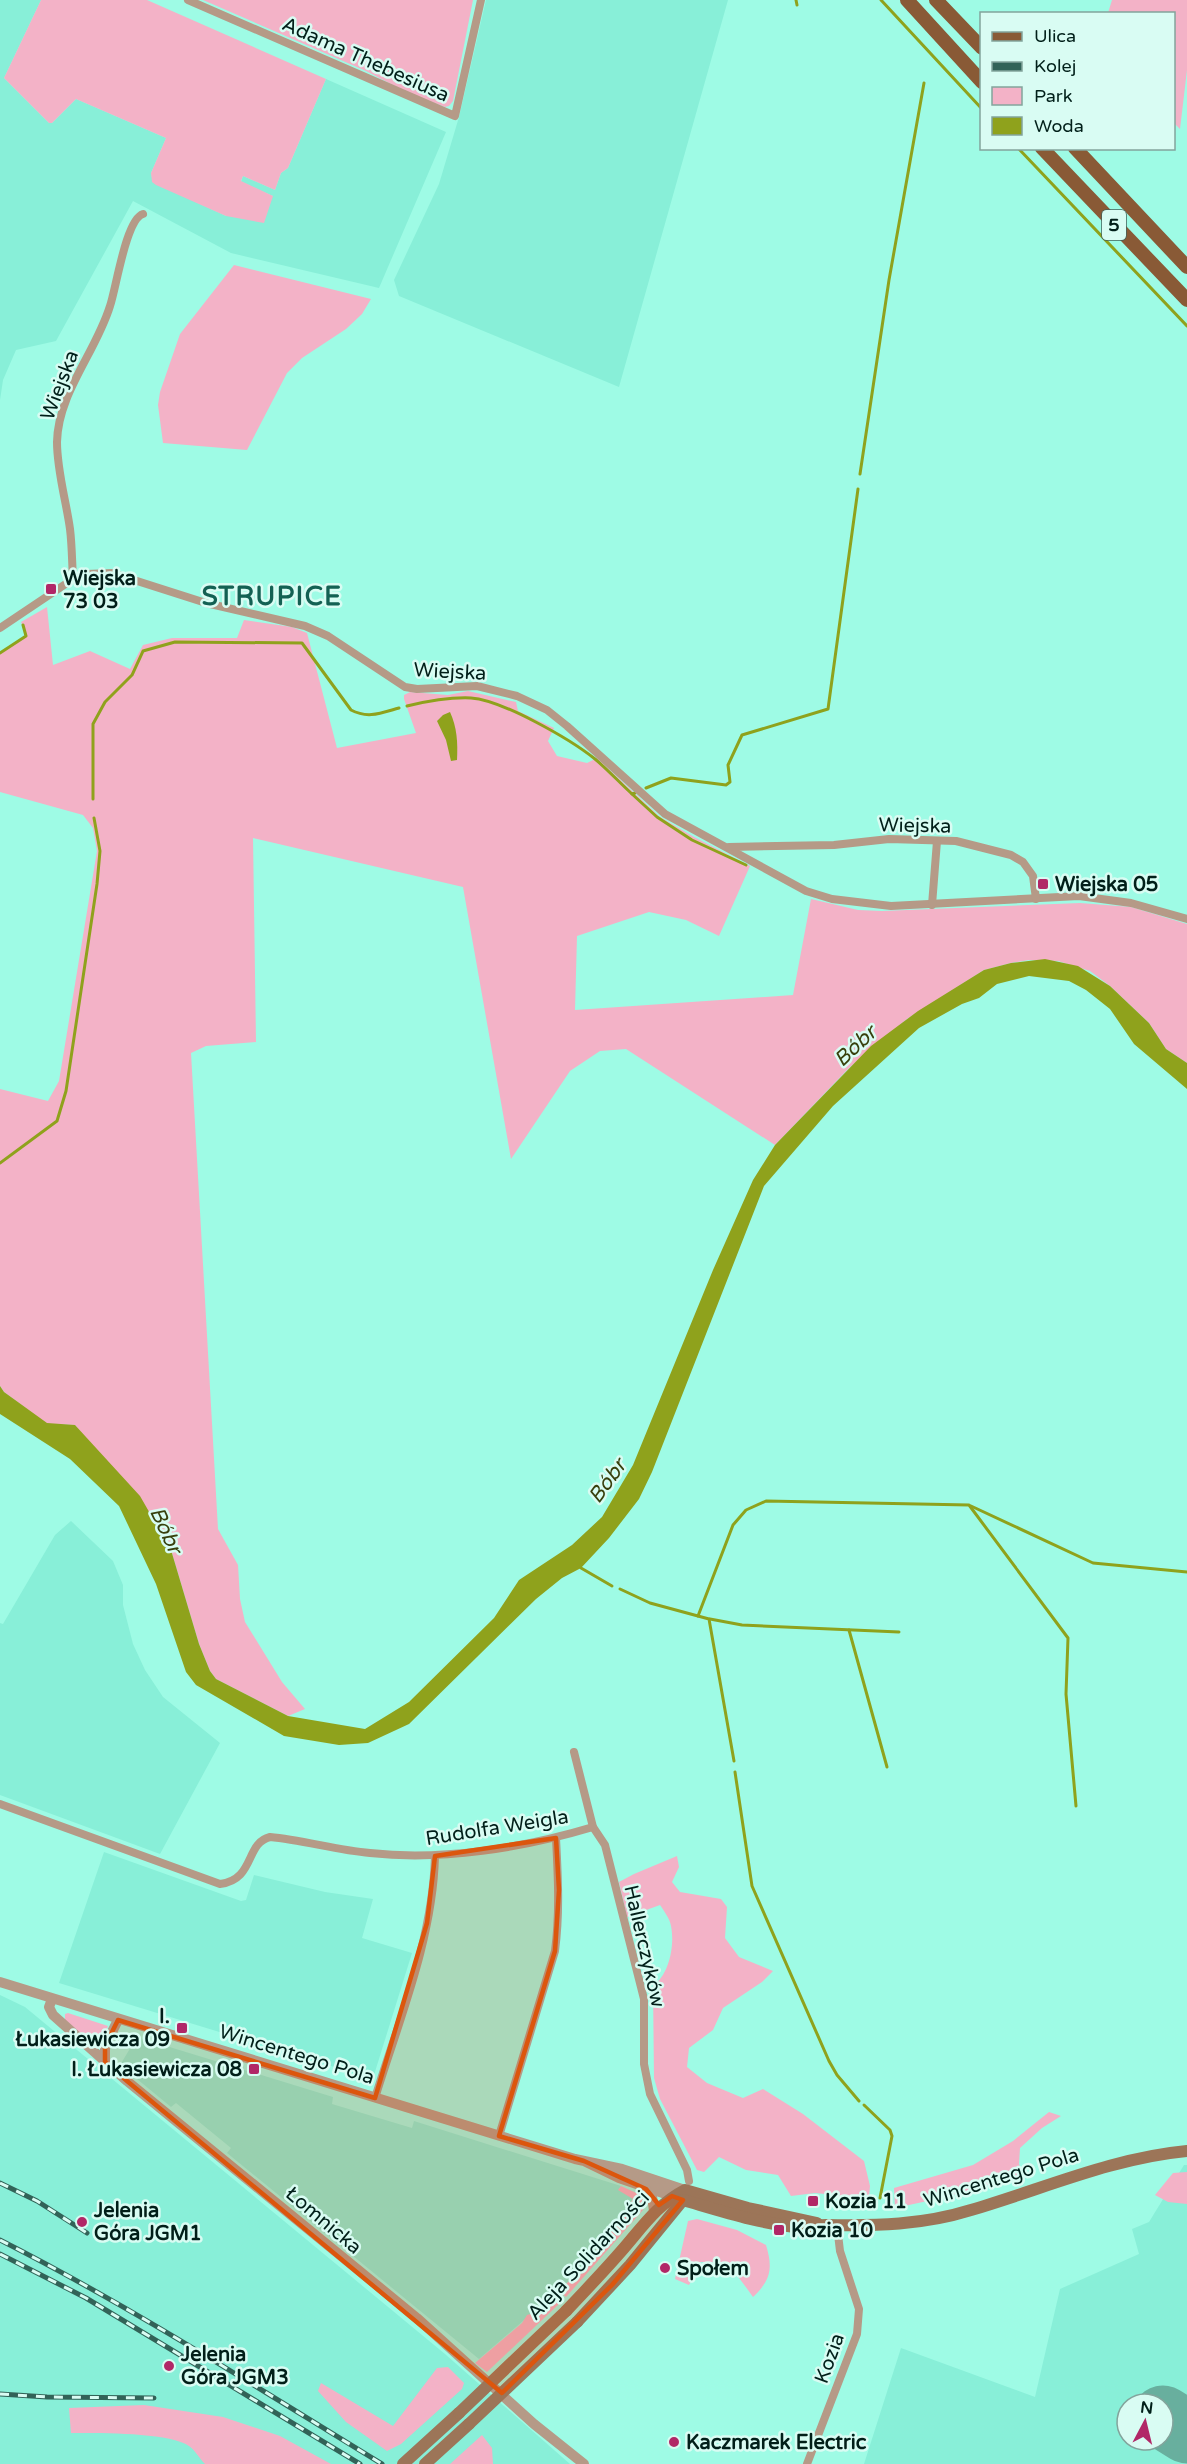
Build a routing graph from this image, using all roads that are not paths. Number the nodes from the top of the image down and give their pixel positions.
1 (188, 0) edge
2 (481, 0) edge
3 (907, 0) edge
4 (936, 0) edge
5 (980, 47) edge
6 (980, 81) edge
7 (1044, 150) edge
8 (1076, 150) edge
9 (143, 214) dead end
10 (1187, 267) edge
11 (1187, 300) edge
12 (73, 579) junction
13 (0, 628) edge
14 (938, 841) junction
15 (727, 847) junction
16 (1036, 899) junction
17 (932, 905) junction
18 (1187, 919) edge
19 (574, 1752) dead end
20 (0, 1804) edge
21 (593, 1827) junction
22 (556, 1838) junction
23 (435, 1856) junction
24 (0, 1982) edge
25 (52, 1999) junction
26 (118, 2020) junction
27 (105, 2062) junction
28 (375, 2098) junction
29 (499, 2136) junction
30 (1187, 2151) edge
31 (584, 2161) junction
32 (646, 2189) junction
33 (682, 2192) junction
34 (654, 2211) junction
35 (831, 2225) junction
36 (429, 2461) edge
37 (403, 2464) edge
38 (584, 2464) edge
39 (807, 2464) edge

1 - 2 street, Adama Thebesiusa
3 - 6 main road
4 - 5 main road
7 - 11 main road, 5
8 - 10 main road, 5
9 - 12 street, Wiejska
12 - 13 street, Wiejska
12 - 15 street, Wiejska
14 - 15 street, Wiejska
14 - 16 street, Wiejska
14 - 17 street
15 - 17 street, Wiejska
16 - 17 street, Wiejska
16 - 18 street, Wiejska
19 - 21 street, Hallerczyków
20 - 23 street, Rudolfa Weigla
21 - 22 street, Rudolfa Weigla
21 - 33 street, Hallerczyków
22 - 23 street, Rudolfa Weigla
22 - 29 street
23 - 28 street
24 - 25 street, Wincentego Pola
25 - 26 street, Wincentego Pola
25 - 27 street, Łomnicka
26 - 27 street
26 - 28 street, Wincentego Pola
27 - 38 street, Łomnicka
28 - 29 street, Wincentego Pola
29 - 31 street, Wincentego Pola
30 - 35 main road, Wincentego Pola
31 - 32 street, Wincentego Pola
31 - 33 street, Wincentego Pola
32 - 33 street, Wincentego Pola
32 - 34 street
33 - 34 main road, Aleja Solidarności
33 - 35 main road, Wincentego Pola
33 - 36 main road, Aleja Solidarności, bridge
34 - 37 main road, Aleja Solidarności, bridge
35 - 39 street, Kozia

